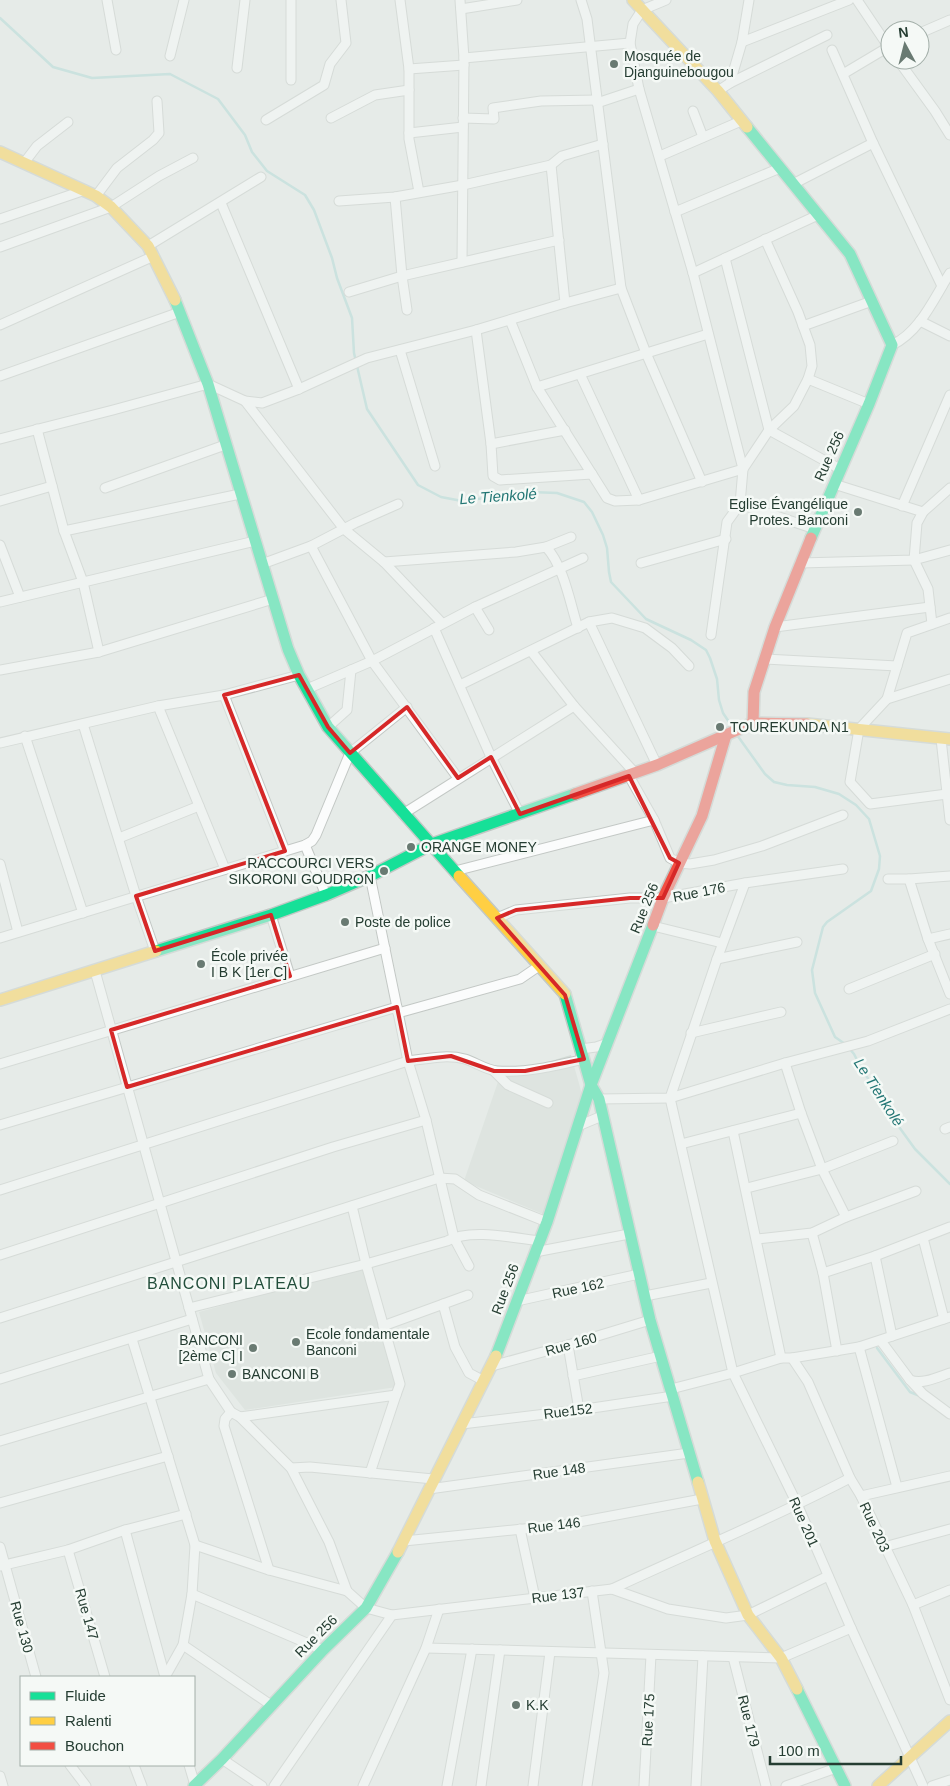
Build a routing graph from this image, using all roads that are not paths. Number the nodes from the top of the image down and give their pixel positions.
1 (107, 0) edge
2 (184, 0) edge
3 (244, 0) edge
4 (291, 0) edge
5 (341, 0) edge
6 (400, 0) edge
7 (517, 0) edge
8 (581, 0) edge
9 (633, 0) edge
10 (666, 0) edge
11 (749, 0) edge
12 (849, 0) edge
13 (857, 0) edge
14 (460, 5) edge
15 (642, 10) junction
16 (950, 20) edge
17 (930, 29) edge
18 (880, 34) edge
19 (827, 35) dead end
20 (742, 42) junction
21 (630, 43) junction
22 (590, 46) junction
23 (116, 50) dead end
24 (832, 50) dead end
25 (880, 52) edge
26 (170, 56) dead end
27 (464, 62) junction
28 (237, 68) dead end
29 (409, 69) junction
30 (905, 70) edge
31 (842, 74) junction
32 (291, 80) dead end
33 (730, 82) junction
34 (639, 88) junction
35 (409, 90) junction
36 (718, 91) junction
37 (157, 101) dead end
38 (597, 102) junction
39 (693, 111) dead end
40 (331, 118) dead end
41 (266, 120) dead end
42 (742, 121) junction
43 (68, 122) dead end
44 (463, 122) junction
45 (409, 133) junction
46 (950, 135) edge
47 (703, 137) junction
48 (873, 143) junction
49 (603, 144) junction
50 (0, 152) edge
51 (660, 156) junction
52 (193, 158) dead end
53 (24, 163) junction
54 (551, 165) junction
55 (780, 168) junction
56 (261, 177) dead end
57 (793, 184) junction
58 (463, 185) junction
59 (85, 190) junction
60 (419, 192) junction
61 (96, 196) junction
62 (395, 197) junction
63 (340, 201) dead end
64 (221, 203) junction
65 (111, 207) junction
66 (675, 212) junction
67 (818, 215) junction
68 (0, 219) edge
69 (765, 239) junction
70 (559, 240) junction
71 (0, 247) edge
72 (151, 251) junction
73 (725, 258) junction
74 (462, 262) junction
75 (693, 273) junction
76 (950, 273) edge
77 (402, 276) junction
78 (942, 286) junction
79 (621, 288) junction
80 (349, 292) dead end
81 (872, 301) junction
82 (565, 303) junction
83 (407, 310) dead end
84 (180, 312) junction
85 (510, 320) junction
86 (920, 321) junction
87 (0, 325) edge
88 (803, 326) junction
89 (476, 330) junction
90 (708, 334) junction
91 (950, 336) edge
92 (892, 345) junction
93 (400, 350) junction
94 (646, 353) junction
95 (580, 374) junction
96 (0, 376) edge
97 (808, 378) junction
98 (208, 384) junction
99 (538, 387) junction
100 (299, 389) junction
101 (950, 394) edge
102 (245, 401) junction
103 (868, 404) junction
104 (37, 429) junction
105 (565, 430) junction
106 (769, 430) junction
107 (0, 439) edge
108 (491, 444) junction
109 (225, 445) junction
110 (436, 466) dead end
111 (743, 469) junction
112 (840, 469) junction
113 (592, 474) junction
114 (702, 482) junction
115 (834, 484) junction
116 (52, 486) junction
117 (105, 488) dead end
118 (950, 488) edge
119 (240, 494) junction
120 (639, 500) junction
121 (0, 502) edge
122 (398, 504) dead end
123 (740, 504) junction
124 (902, 506) junction
125 (923, 512) junction
126 (344, 529) junction
127 (814, 529) junction
128 (64, 531) junction
129 (571, 538) dead end
130 (726, 539) junction
131 (255, 541) junction
132 (0, 545) edge
133 (311, 546) junction
134 (546, 547) junction
135 (950, 551) edge
136 (583, 558) dead end
137 (914, 560) junction
138 (384, 562) junction
139 (641, 563) dead end
140 (800, 563) junction
141 (262, 564) junction
142 (559, 568) junction
143 (83, 582) junction
144 (20, 597) junction
145 (273, 599) junction
146 (0, 602) edge
147 (475, 607) junction
148 (930, 607) junction
149 (950, 618) edge
150 (589, 622) junction
151 (932, 624) junction
152 (438, 626) junction
153 (775, 627) junction
154 (578, 628) junction
155 (489, 630) dead end
156 (712, 635) dead end
157 (531, 651) junction
158 (99, 652) junction
159 (765, 659) junction
160 (372, 661) junction
161 (689, 666) dead end
162 (897, 666) junction
163 (0, 670) edge
164 (351, 670) junction
165 (299, 675) junction
166 (950, 679) edge
167 (460, 685) junction
168 (307, 689) junction
169 (224, 695) junction
170 (887, 699) junction
171 (158, 706) junction
172 (407, 706) junction
173 (574, 706) junction
174 (753, 723) junction
175 (83, 724) junction
176 (328, 727) junction
177 (859, 729) junction
178 (726, 735) junction
179 (25, 736) junction
180 (946, 739) edge
181 (0, 743) edge
182 (350, 753) junction
183 (490, 757) junction
184 (657, 766) junction
185 (632, 774) junction
186 (458, 778) junction
187 (947, 794) junction
188 (199, 806) junction
189 (403, 814) junction
190 (520, 814) junction
191 (842, 815) dead end
192 (654, 820) junction
193 (950, 820) edge
194 (119, 838) junction
195 (432, 844) junction
196 (305, 845) junction
197 (286, 851) junction
198 (679, 863) junction
199 (0, 864) edge
200 (843, 868) dead end
201 (225, 869) junction
202 (455, 871) junction
203 (370, 876) junction
204 (950, 876) edge
205 (888, 879) dead end
206 (909, 880) junction
207 (745, 883) junction
208 (326, 895) junction
209 (136, 896) junction
210 (663, 898) junction
211 (83, 912) junction
212 (271, 915) junction
213 (497, 918) junction
214 (653, 926) junction
215 (18, 932) junction
216 (950, 934) edge
217 (0, 938) edge
218 (928, 939) junction
219 (797, 942) dead end
220 (722, 943) junction
221 (385, 948) junction
222 (155, 951) junction
223 (935, 954) junction
224 (717, 959) junction
225 (540, 966) junction
226 (95, 971) junction
227 (290, 976) junction
228 (849, 989) dead end
229 (950, 994) edge
230 (0, 1000) edge
231 (950, 1008) edge
232 (397, 1010) junction
233 (781, 1012) dead end
234 (112, 1030) junction
235 (691, 1033) junction
236 (608, 1043) junction
237 (582, 1054) junction
238 (408, 1061) junction
239 (785, 1063) junction
240 (0, 1064) edge
241 (494, 1071) junction
242 (591, 1085) junction
243 (127, 1087) junction
244 (670, 1098) junction
245 (599, 1100) junction
246 (548, 1104) dead end
247 (801, 1113) junction
248 (602, 1116) junction
249 (426, 1120) junction
250 (0, 1125) edge
251 (578, 1126) junction
252 (733, 1131) junction
253 (893, 1141) dead end
254 (143, 1144) junction
255 (681, 1144) junction
256 (822, 1169) junction
257 (439, 1178) junction
258 (746, 1188) junction
259 (0, 1190) edge
260 (916, 1191) dead end
261 (160, 1203) junction
262 (352, 1206) junction
263 (846, 1217) junction
264 (547, 1222) junction
265 (950, 1227) edge
266 (812, 1233) junction
267 (629, 1234) junction
268 (454, 1238) junction
269 (923, 1238) junction
270 (757, 1239) junction
271 (537, 1246) junction
272 (0, 1255) edge
273 (875, 1256) junction
274 (176, 1262) junction
275 (366, 1264) junction
276 (469, 1266) dead end
277 (823, 1273) junction
278 (639, 1274) junction
279 (711, 1283) junction
280 (468, 1295) dead end
281 (644, 1296) junction
282 (517, 1301) junction
283 (443, 1304) junction
284 (189, 1308) junction
285 (1, 1315) edge
286 (947, 1318) edge
287 (192, 1319) junction
288 (650, 1320) junction
289 (383, 1326) junction
290 (892, 1336) junction
291 (132, 1338) junction
292 (881, 1341) junction
293 (568, 1345) junction
294 (859, 1347) junction
295 (837, 1351) junction
296 (661, 1356) junction
297 (781, 1358) junction
298 (792, 1358) junction
299 (492, 1366) junction
300 (733, 1373) junction
301 (950, 1373) edge
302 (573, 1376) junction
303 (0, 1379) edge
304 (209, 1379) junction
305 (910, 1380) junction
306 (484, 1381) junction
307 (672, 1393) junction
308 (396, 1395) junction
309 (150, 1397) junction
310 (579, 1410) junction
311 (231, 1412) junction
312 (950, 1414) edge
313 (240, 1417) junction
314 (462, 1424) junction
315 (0, 1442) edge
316 (689, 1453) junction
317 (168, 1456) junction
318 (291, 1468) junction
319 (370, 1473) junction
320 (950, 1476) edge
321 (850, 1478) junction
322 (431, 1484) junction
323 (897, 1487) junction
324 (861, 1496) junction
325 (702, 1500) junction
326 (0, 1503) edge
327 (798, 1506) junction
328 (186, 1514) junction
329 (520, 1529) junction
330 (950, 1529) edge
331 (125, 1530) junction
332 (404, 1541) junction
333 (715, 1541) junction
334 (195, 1544) junction
335 (0, 1547) edge
336 (884, 1547) junction
337 (68, 1550) junction
338 (2, 1566) edge
339 (269, 1570) junction
340 (828, 1576) junction
341 (612, 1589) junction
342 (950, 1590) edge
343 (347, 1591) junction
344 (592, 1591) junction
345 (192, 1594) junction
346 (535, 1598) junction
347 (913, 1605) junction
348 (366, 1608) junction
349 (439, 1609) junction
350 (392, 1615) junction
351 (748, 1615) junction
352 (851, 1628) junction
353 (183, 1645) junction
354 (426, 1648) junction
355 (322, 1650) junction
356 (472, 1650) junction
357 (500, 1650) junction
358 (550, 1652) junction
359 (601, 1653) junction
360 (652, 1655) junction
361 (703, 1656) junction
362 (733, 1657) junction
363 (781, 1658) junction
364 (36, 1676) edge
365 (105, 1676) edge
366 (165, 1676) edge
367 (166, 1676) edge
368 (950, 1700) edge
369 (271, 1705) junction
370 (950, 1721) edge
371 (909, 1758) junction
372 (222, 1759) junction
373 (71, 1766) edge
374 (134, 1766) edge
375 (189, 1766) edge
376 (836, 1768) junction
377 (0, 1776) edge
378 (950, 1780) edge
379 (3, 1786) edge
380 (86, 1786) edge
381 (142, 1786) edge
382 (194, 1786) edge
383 (262, 1786) edge
384 (274, 1786) edge
385 (363, 1786) edge
386 (447, 1786) edge
387 (481, 1786) edge
388 (533, 1786) edge
389 (587, 1786) edge
390 (644, 1786) edge
391 (696, 1786) edge
392 (766, 1786) edge
393 (786, 1786) edge
394 (845, 1786) edge
395 (878, 1786) edge
396 (923, 1786) edge
397 (932, 1786) edge

1 - 23 street
2 - 26 street
3 - 28 street
4 - 32 street
5 - 41 street
6 - 29 street
7 - 14 street
8 - 22 street
9 - 15 street
10 - 15 street
11 - 20 street
12 - 20 street
13 - 18 street
14 - 27 street
15 - 21 street
15 - 36 street
16 - 17 street
19 - 33 street
20 - 33 street
21 - 22 street
21 - 34 street
22 - 27 street
22 - 38 street
24 - 31 street
25 - 31 street
27 - 29 street
27 - 44 street
29 - 35 street
30 - 46 street
31 - 48 street
33 - 36 street
34 - 38 street
34 - 51 street
35 - 40 street
35 - 45 street
36 - 42 street
37 - 61 street
38 - 44 street
38 - 49 street
39 - 47 street
42 - 47 street
42 - 55 street
43 - 53 street
44 - 45 street
44 - 58 street
45 - 60 street
47 - 51 street
48 - 57 street
48 - 78 street
49 - 54 street
49 - 79 street
50 - 53 street
51 - 66 street
52 - 65 street
53 - 59 street
54 - 58 street
54 - 70 street
55 - 57 street
55 - 66 street
56 - 64 street
57 - 67 street
58 - 60 street
58 - 74 street
59 - 61 street
59 - 68 street
60 - 62 street
61 - 65 street
62 - 63 street
62 - 77 street
64 - 72 street
64 - 100 street
65 - 71 street
65 - 72 street
66 - 75 street
67 - 69 street
67 - 81 street
69 - 73 street
69 - 88 street
70 - 74 street
70 - 82 street
72 - 84 street
72 - 87 street
73 - 75 street
73 - 106 street
74 - 77 street
75 - 90 street
76 - 78 street
77 - 80 street
77 - 83 street
78 - 86 street
79 - 82 street
79 - 94 street
81 - 88 street
81 - 92 street
82 - 85 street
84 - 96 street
84 - 98 street
85 - 89 street
85 - 99 street
86 - 91 street
86 - 92 street
88 - 97 street
89 - 93 street
89 - 108 street
90 - 94 street
90 - 111 street
92 - 103 street, Rue 256
93 - 100 street
93 - 110 street
94 - 95 street
94 - 114 street
95 - 99 street
95 - 120 street
97 - 103 street
97 - 106 street
98 - 102 street
98 - 104 street
98 - 109 street
99 - 105 street
100 - 102 street
101 - 124 street
102 - 126 street
103 - 112 street, Rue 256
104 - 107 street
104 - 116 street
105 - 108 street
105 - 113 street
106 - 111 street
106 - 112 street
108 - 113 street
109 - 117 street
109 - 119 street
111 - 114 street
111 - 123 street
112 - 115 street, Rue 256
113 - 120 street
114 - 120 street
115 - 124 street
115 - 127 street, Rue 256
116 - 121 street
116 - 128 street
118 - 125 street
119 - 128 street
119 - 131 street
122 - 126 street
123 - 127 street
123 - 130 street
124 - 125 street
125 - 137 street
126 - 133 street
126 - 138 street
127 - 140 street, Rue 256
128 - 143 street
129 - 134 street
130 - 139 street
130 - 156 street
131 - 141 street
131 - 143 street
132 - 144 street
133 - 141 street
133 - 160 street
134 - 138 street
134 - 142 street
135 - 137 street
136 - 142 street
137 - 140 street
137 - 148 street
138 - 152 street
140 - 153 street, Rue 256
141 - 145 street
142 - 147 street
142 - 154 street
143 - 144 street
143 - 158 street
144 - 146 street
145 - 158 street
145 - 165 street
147 - 152 street
147 - 155 street
148 - 151 street
148 - 153 street
149 - 151 street
150 - 154 street
150 - 161 street
150 - 184 street
151 - 162 street
152 - 160 street
152 - 167 street
153 - 159 street, Rue 256
154 - 157 street
157 - 167 street
157 - 173 street
158 - 163 street
159 - 162 street
159 - 174 street, Rue 256
160 - 164 street
160 - 172 street
162 - 170 street
164 - 168 street
164 - 176 street
165 - 168 street
165 - 169 street
166 - 170 street
167 - 183 street
168 - 176 street
169 - 171 street
169 - 197 street
170 - 177 street
171 - 175 street
171 - 188 street
172 - 182 street
172 - 186 street
173 - 183 street
173 - 185 street
174 - 177 street
174 - 178 street
175 - 179 street
175 - 194 street
176 - 182 street
177 - 180 street
177 - 187 street
178 - 184 street
178 - 198 street, Rue 256
179 - 181 street
179 - 211 street
180 - 187 street
182 - 189 street
182 - 196 street
183 - 186 street
183 - 190 street
184 - 185 street
185 - 190 street
185 - 192 street
186 - 189 street
187 - 193 street
188 - 194 street
188 - 201 street
189 - 195 street
190 - 195 street
191 - 198 street
192 - 198 street
192 - 202 street
194 - 209 street
195 - 202 street
195 - 203 street
196 - 197 street
196 - 208 street
197 - 201 street
198 - 210 street, Rue 256
199 - 215 street
200 - 207 street, Rue 176
201 - 209 street
202 - 213 street
203 - 208 street
203 - 221 street
204 - 206 street
205 - 206 street
206 - 218 street
207 - 210 street, Rue 176
207 - 220 street
208 - 212 street
209 - 211 street
209 - 222 street
210 - 213 street, Rue 176
210 - 214 street, Rue 256
211 - 215 street
212 - 222 street
212 - 227 street
213 - 225 street
214 - 220 street
214 - 236 street, Rue 256
215 - 217 street
216 - 218 street
218 - 223 street
219 - 224 street
220 - 224 street
221 - 227 street
221 - 232 street
222 - 226 street
223 - 228 street
223 - 229 street
224 - 235 street
225 - 232 street
225 - 237 street
226 - 230 street
226 - 234 street
227 - 234 street
231 - 239 street
232 - 238 street
232 - 243 street
233 - 235 street
234 - 240 street
234 - 243 street
235 - 244 street
236 - 237 street
236 - 242 street, Rue 256
237 - 241 street
237 - 242 street
238 - 241 street
238 - 249 street
238 - 254 street
239 - 244 street
239 - 247 street
241 - 246 street
242 - 245 street
242 - 251 street, Rue 256
243 - 250 street
243 - 254 street
244 - 245 street
244 - 255 street, Rue 201
245 - 248 street
247 - 252 street
247 - 256 street
248 - 251 street
248 - 267 street
249 - 257 street
249 - 261 street
251 - 264 street, Rue 256
252 - 255 street
252 - 258 street
253 - 256 street
254 - 259 street
254 - 261 street
255 - 279 street, Rue 201
256 - 258 street
256 - 263 street
257 - 262 street
257 - 264 street
257 - 268 street
258 - 270 street
260 - 263 street
261 - 272 street
261 - 274 street
262 - 274 street
262 - 275 street
263 - 266 street
264 - 271 street, Rue 256
265 - 269 street
266 - 270 street
266 - 277 street
267 - 271 street
267 - 278 street
268 - 271 street
268 - 275 street
268 - 276 street
269 - 273 street
269 - 286 street
270 - 297 street
271 - 282 street, Rue 256
273 - 277 street
273 - 290 street
274 - 284 street
274 - 285 street
275 - 284 street
275 - 289 street
277 - 295 street
278 - 281 street
278 - 282 street, Rue 162
279 - 281 street
279 - 300 street, Rue 201
280 - 283 street
281 - 288 street
282 - 299 street, Rue 256
283 - 289 street
283 - 306 street
284 - 287 street
286 - 290 street, Rue152
287 - 291 street
287 - 304 street
288 - 293 street, Rue 160
288 - 296 street
289 - 308 street
290 - 292 street, Rue152
291 - 303 street
291 - 309 street
292 - 294 street, Rue152
292 - 305 street
293 - 299 street, Rue 160
293 - 302 street
294 - 295 street, Rue152
294 - 323 street
295 - 298 street, Rue152
296 - 302 street
296 - 307 street
297 - 298 street, Rue152
297 - 300 street, Rue152
298 - 321 street, Rue 203
299 - 306 street, Rue 256
300 - 307 street, Rue152
300 - 327 street, Rue 201
301 - 305 street
302 - 310 street
304 - 309 street
304 - 311 street
305 - 312 street
306 - 314 street, Rue 256
307 - 310 street, Rue152
307 - 316 street
308 - 313 street
308 - 319 street
309 - 315 street
309 - 317 street
310 - 314 street, Rue152
311 - 313 street
311 - 339 street
313 - 318 street
314 - 322 street, Rue 256
316 - 322 street, Rue 148
316 - 325 street
317 - 326 street
317 - 328 street
318 - 319 street, Rue 148
318 - 343 street
319 - 322 street, Rue 148
320 - 323 street
321 - 324 street, Rue 203
321 - 327 street
322 - 332 street, Rue 256
323 - 324 street
324 - 336 street, Rue 203
325 - 329 street, Rue 146
325 - 333 street
327 - 333 street
327 - 340 street, Rue 201
328 - 331 street
328 - 334 street
329 - 332 street, Rue 146
329 - 346 street
330 - 336 street
331 - 337 street
331 - 366 street
332 - 348 street, Rue 256
333 - 341 street
333 - 351 street
334 - 339 street
334 - 345 street
335 - 338 street, Rue 130
336 - 347 street, Rue 203
337 - 338 street
337 - 365 street, Rue 147
338 - 364 street, Rue 130
339 - 343 street
340 - 351 street
340 - 352 street, Rue 201
341 - 344 street, Rue 137
341 - 351 street, Rue 137
342 - 347 street
343 - 348 street
344 - 346 street, Rue 137
344 - 359 street
345 - 353 street
345 - 355 street
346 - 349 street, Rue 137
347 - 368 street, Rue 203
348 - 350 street, Rue 137
348 - 355 street, Rue 256
349 - 350 street, Rue 137
349 - 354 street
350 - 384 street
351 - 363 street
352 - 363 street
352 - 371 street, Rue 201
353 - 367 street
353 - 369 street
354 - 356 street
354 - 385 street
355 - 369 street, Rue 256
356 - 357 street
356 - 386 street
357 - 358 street
357 - 387 street
358 - 359 street
358 - 388 street
359 - 360 street
359 - 389 street
360 - 361 street
360 - 390 street, Rue 175
361 - 362 street
361 - 391 street
362 - 363 street
362 - 392 street, Rue 179
363 - 376 street
369 - 372 street, Rue 256
370 - 371 street
371 - 395 street
371 - 396 street, Rue 201
372 - 382 street, Rue 256
372 - 383 street
373 - 380 street
374 - 381 street
375 - 382 street
376 - 393 street
376 - 394 street
377 - 379 street
378 - 397 street

